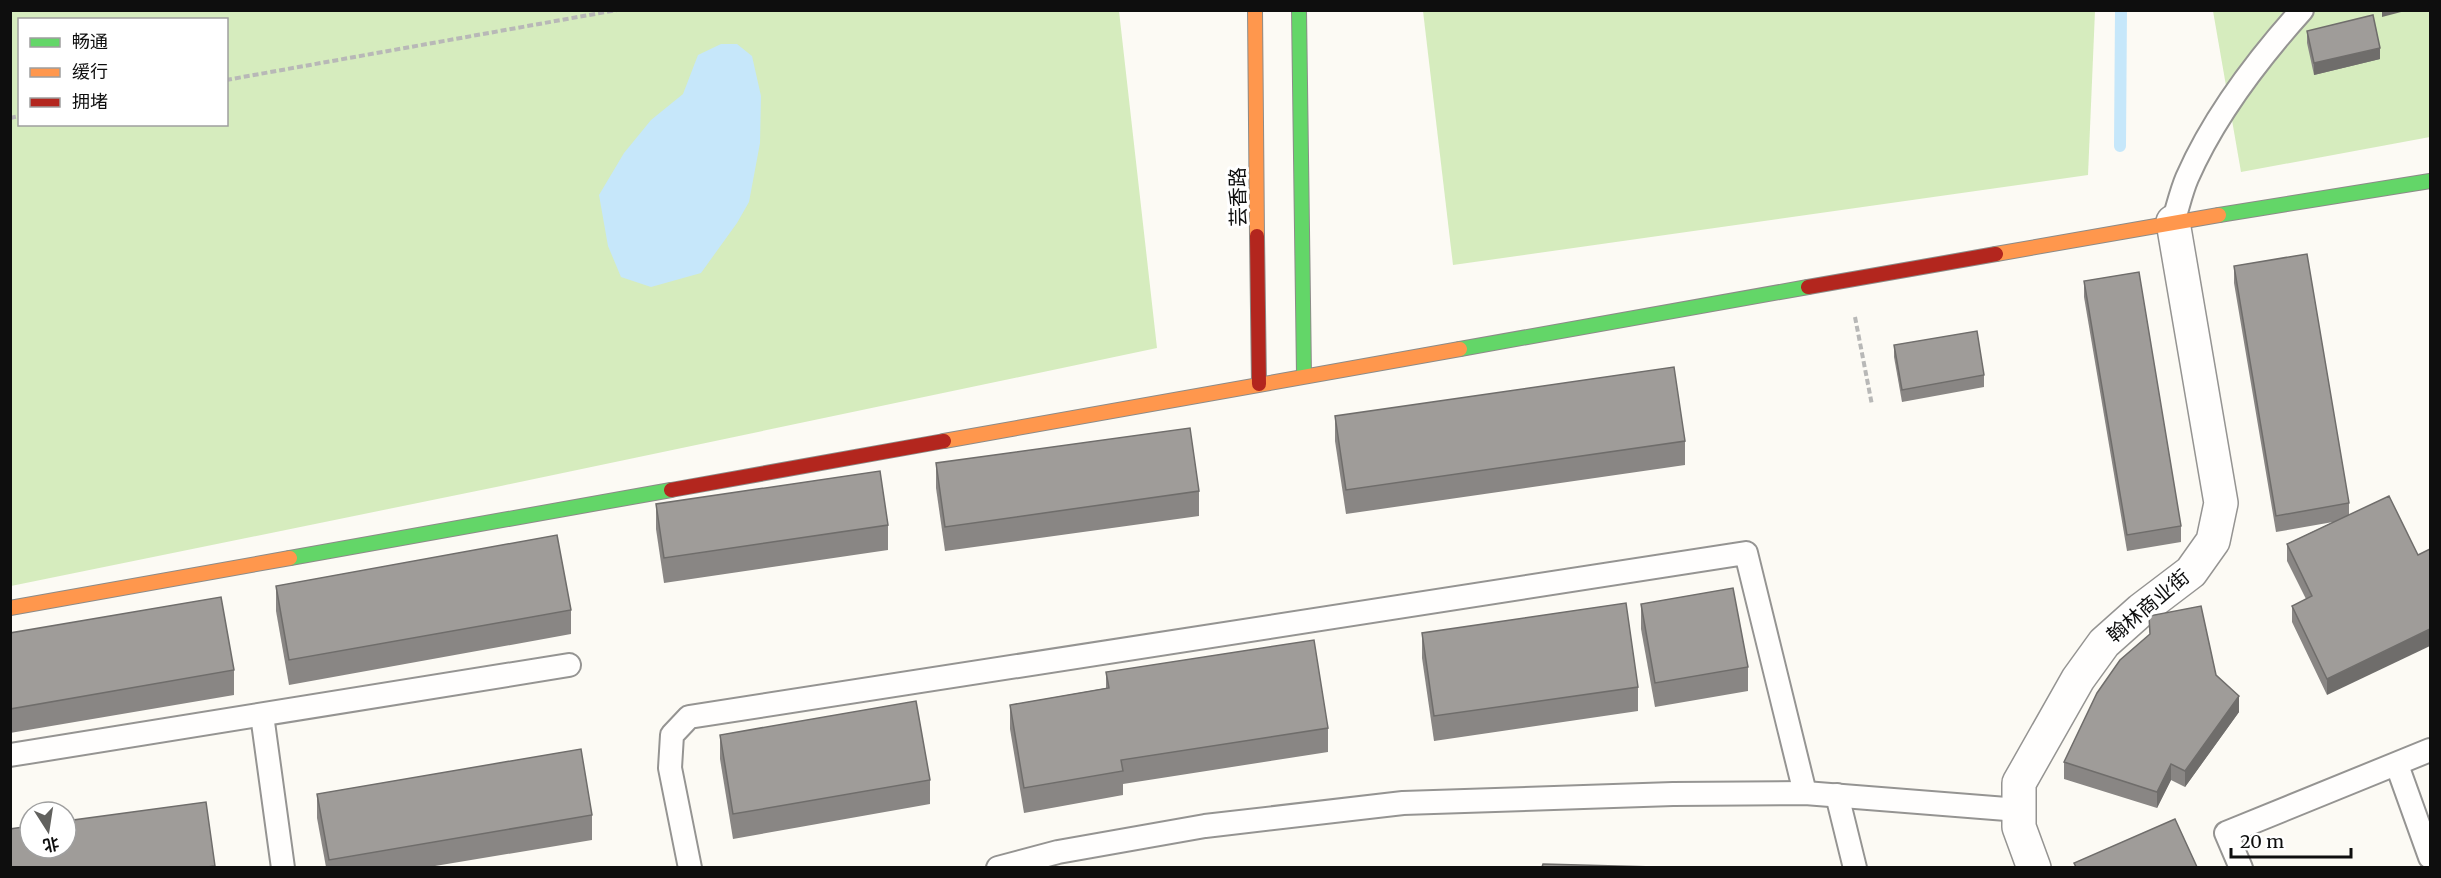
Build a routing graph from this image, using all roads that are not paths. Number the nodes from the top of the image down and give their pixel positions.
1 (1255, 10) edge
2 (1299, 10) edge
3 (2302, 10) edge
4 (2430, 181) edge
5 (2173, 222) junction
6 (1304, 375) junction
7 (1259, 384) junction
8 (10, 608) edge
9 (569, 665) dead end
10 (262, 715) junction
11 (2430, 750) edge
12 (10, 755) edge
13 (2397, 765) junction
14 (1805, 793) junction
15 (1837, 795) junction
16 (2019, 810) junction
17 (2430, 857) edge
18 (284, 867) edge
19 (690, 867) edge
20 (998, 867) edge
21 (1856, 867) edge
22 (2034, 867) edge
23 (2241, 867) edge

1 - 7 street, 芸香路
2 - 6 street
3 - 5 lane
4 - 5 street
5 - 6 street
5 - 16 street, 翰林商业街
6 - 7 street
7 - 8 street
9 - 10 lane
10 - 12 lane
10 - 18 lane
11 - 13 lane
13 - 17 lane
13 - 23 lane
14 - 15 lane
14 - 19 lane
14 - 20 lane
15 - 16 lane
15 - 21 lane
16 - 22 street, 翰林商业街

